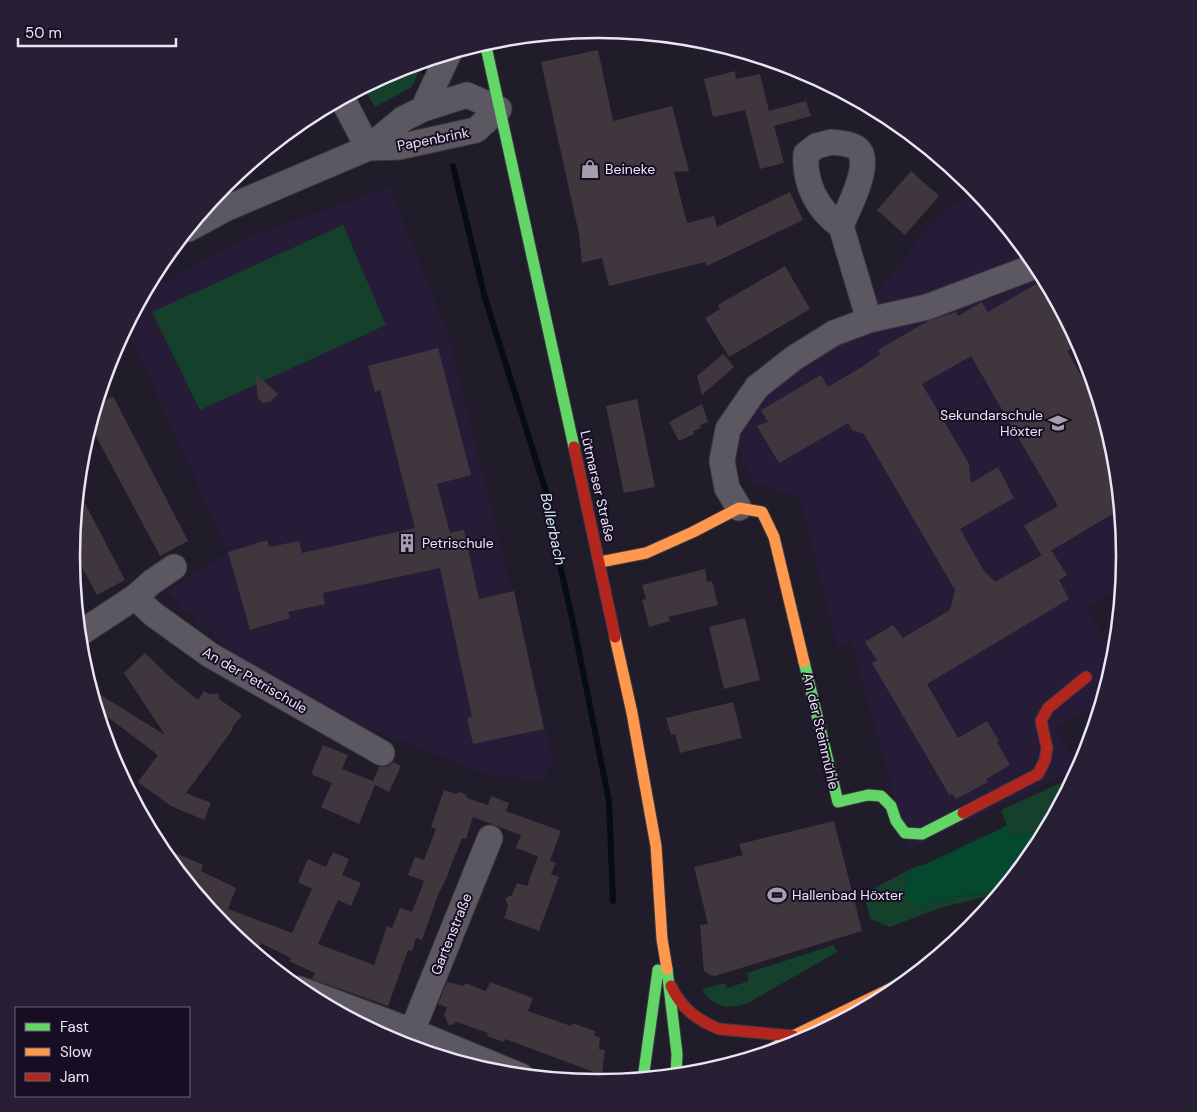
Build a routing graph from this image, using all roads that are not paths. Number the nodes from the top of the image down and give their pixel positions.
1 (486, 50) edge
2 (445, 61) edge
3 (345, 104) edge
4 (498, 109) junction
5 (423, 110) junction
6 (368, 148) junction
7 (203, 221) edge
8 (841, 226) dead end
9 (1030, 268) edge
10 (869, 320) junction
11 (739, 508) junction
12 (600, 562) junction
13 (174, 567) dead end
14 (134, 597) junction
15 (85, 630) edge
16 (1086, 677) dead end
17 (382, 753) dead end
18 (490, 838) dead end
19 (662, 939) junction
20 (669, 982) junction
21 (334, 1002) edge
22 (863, 1002) edge
23 (412, 1031) junction
24 (793, 1036) joint
25 (491, 1063) edge
26 (676, 1069) edge
27 (644, 1072) edge

1 - 4 main road, Lütmarser Straße
2 - 5 street
3 - 6 street
4 - 5 street, Papenbrink
4 - 6 street, Papenbrink
4 - 12 main road, Lütmarser Straße
5 - 6 street, Papenbrink
6 - 7 street, Papenbrink
8 - 10 street
9 - 10 street
10 - 11 street
11 - 12 main road
11 - 16 main road, An der Steinmühle
12 - 19 main road, Lütmarser Straße
13 - 14 street
14 - 15 street
14 - 17 street, An der Petrischule
18 - 23 street, Gartenstraße
19 - 20 main road, Lütmarser Straße
19 - 27 main road, Lütmarser Straße
20 - 24 main road
20 - 26 main road, Lütmarser Straße
21 - 23 street
22 - 24 main road
23 - 25 street

